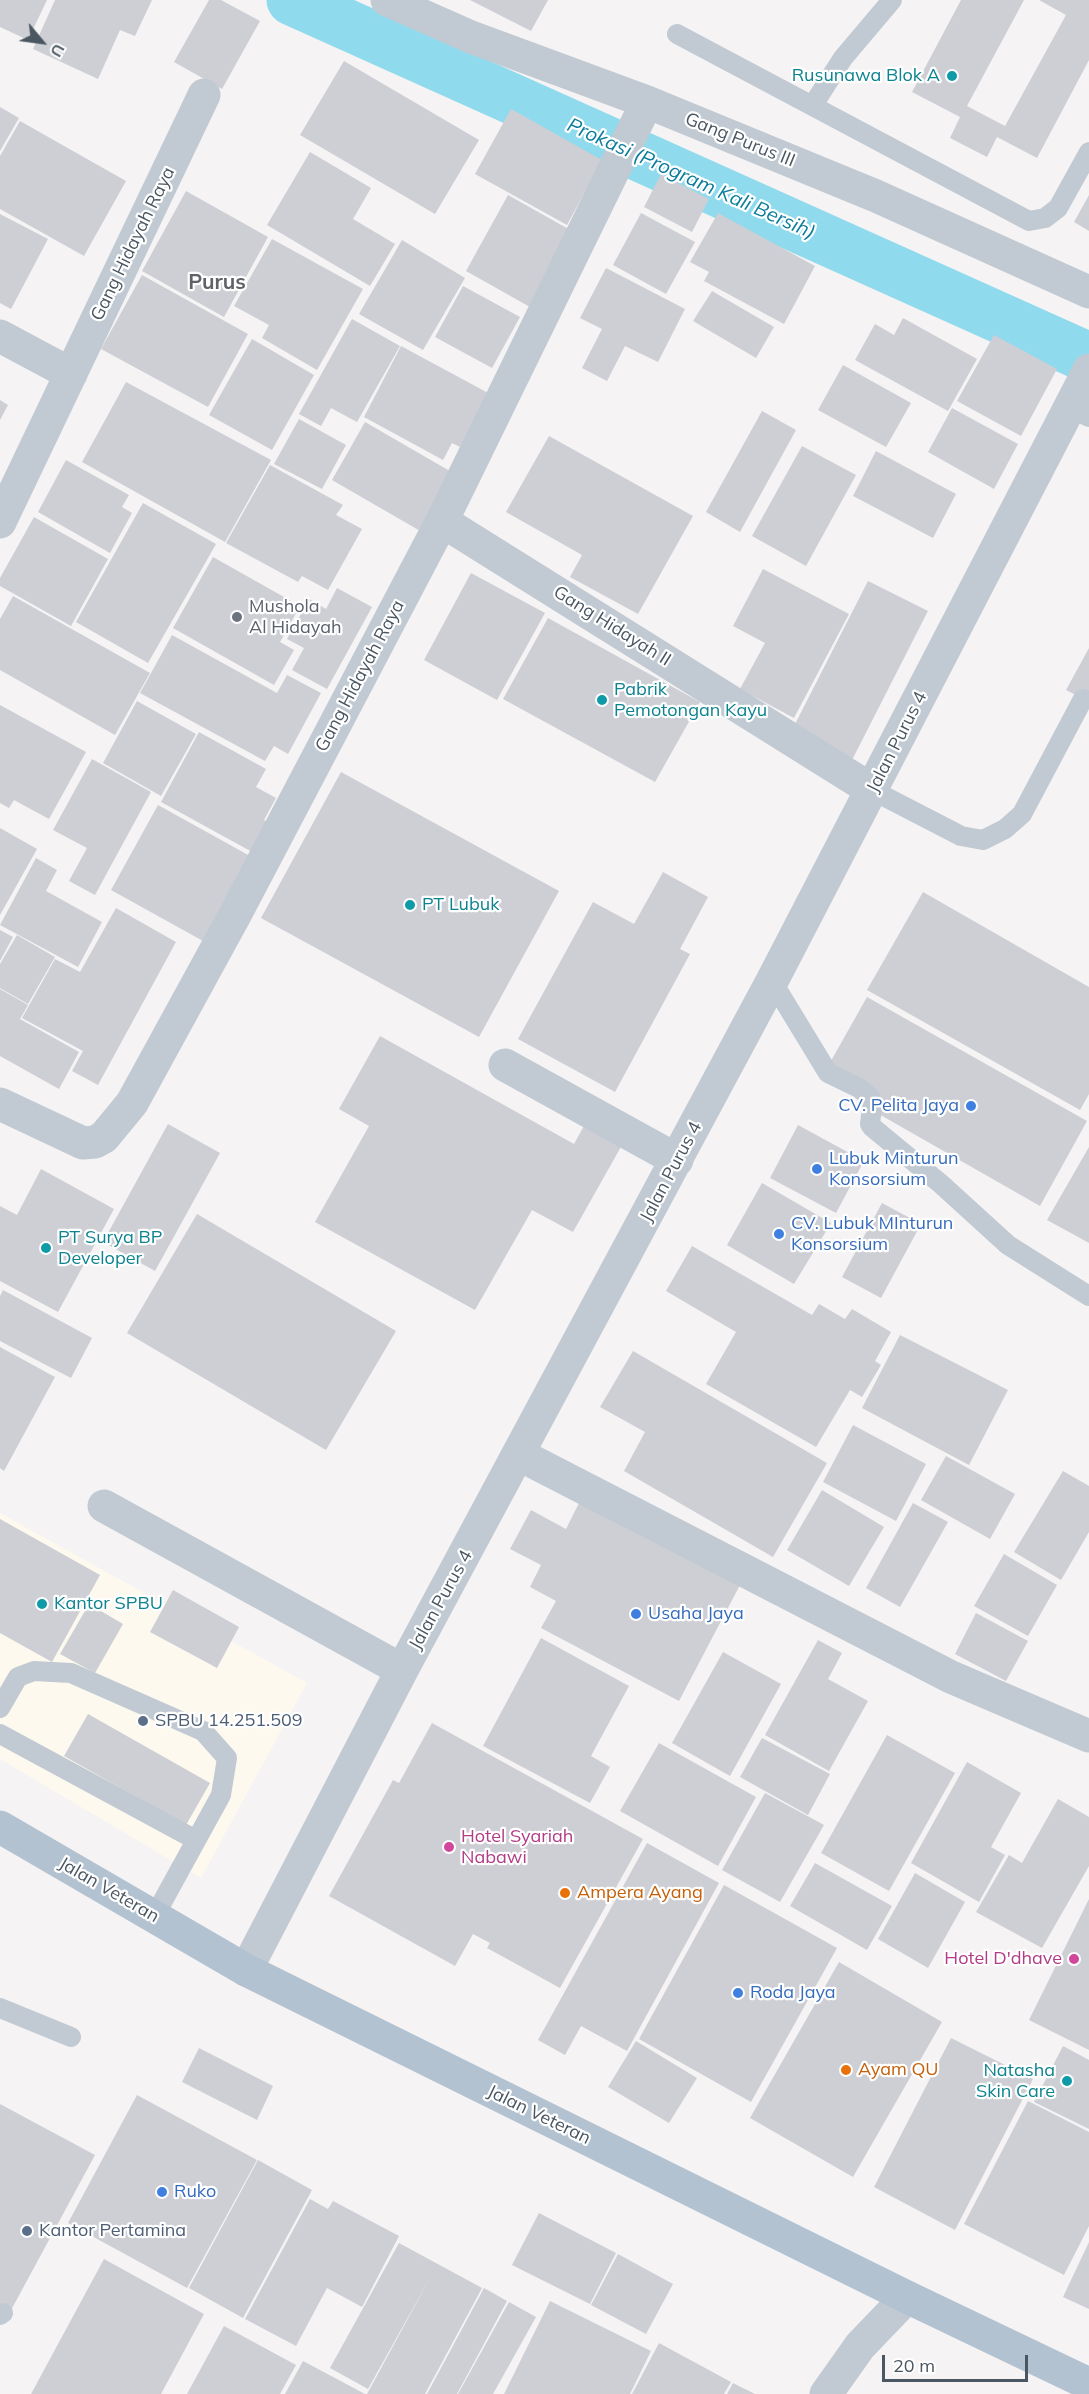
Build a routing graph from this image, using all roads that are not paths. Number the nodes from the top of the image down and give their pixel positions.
1 (387, 0) edge
2 (892, 0) edge
3 (677, 34) dead end
4 (204, 95) dead end
5 (813, 105) junction
6 (643, 112) junction
7 (1089, 152) edge
8 (1089, 292) edge
9 (0, 336) edge
10 (71, 374) junction
11 (1080, 398) edge
12 (442, 521) junction
13 (0, 522) edge
14 (1083, 699) dead end
15 (872, 790) junction
16 (772, 981) junction
17 (505, 1065) dead end
18 (0, 1104) edge
19 (677, 1160) junction
20 (1089, 1296) edge
21 (520, 1455) junction
22 (104, 1506) dead end
23 (402, 1670) junction
24 (0, 1708) edge
25 (0, 1734) edge
26 (1089, 1736) edge
27 (0, 1827) edge
28 (196, 1840) junction
29 (154, 1917) junction
30 (246, 1971) junction
31 (0, 2008) edge
32 (70, 2037) dead end
33 (907, 2297) junction
34 (1089, 2384) edge
35 (826, 2394) edge

1 - 6 street, Gang Purus III
2 - 5 lane
3 - 5 lane
4 - 10 street, Gang Hidayah Raya
5 - 7 lane
6 - 8 street, Gang Purus III
6 - 12 street, Gang Hidayah Raya
9 - 10 street
10 - 13 street, Gang Hidayah Raya
11 - 15 street, Jalan Purus 4
12 - 15 street, Gang Hidayah II
12 - 18 street, Gang Hidayah Raya
14 - 15 lane
15 - 16 street, Jalan Purus 4
16 - 19 street, Jalan Purus 4
16 - 20 lane
17 - 19 street
19 - 21 street, Jalan Purus 4
21 - 23 street, Jalan Purus 4
21 - 26 street
22 - 23 street
23 - 30 street, Jalan Purus 4
24 - 28 lane
25 - 28 lane
27 - 29 main road, Jalan Veteran
28 - 29 lane
29 - 30 main road, Jalan Veteran
30 - 33 main road, Jalan Veteran
31 - 32 lane
33 - 34 main road, Jalan Veteran
33 - 35 street

